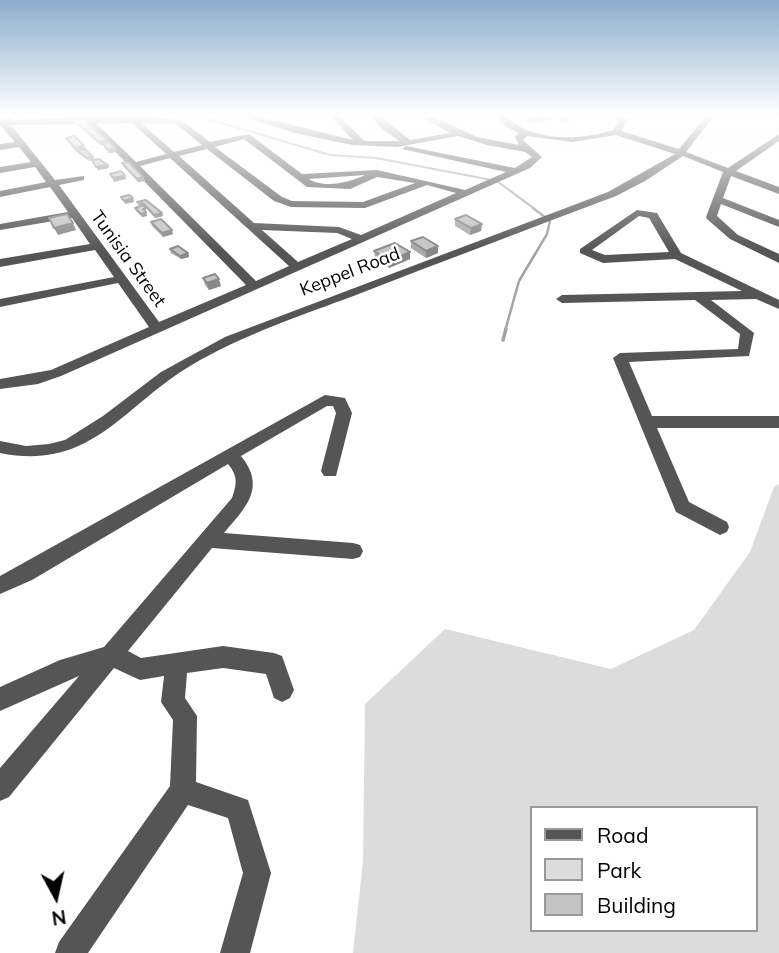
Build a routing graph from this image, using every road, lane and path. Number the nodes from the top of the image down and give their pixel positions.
1 (34, 160) edge
2 (129, 160) edge
3 (151, 160) edge
4 (178, 160) edge
5 (228, 160) edge
6 (278, 160) edge
7 (465, 160) edge
8 (534, 160) edge
9 (674, 160) edge
10 (697, 160) edge
11 (744, 160) edge
12 (37, 164) junction
13 (133, 165) junction
14 (0, 170) edge
15 (516, 171) junction
16 (728, 172) junction
17 (82, 178) dead end
18 (427, 182) junction
19 (54, 185) junction
20 (779, 191) edge
21 (466, 193) junction
22 (0, 194) edge
23 (717, 199) junction
24 (74, 215) junction
25 (779, 224) edge
26 (0, 226) edge
27 (250, 226) junction
28 (362, 239) junction
29 (97, 246) junction
30 (677, 255) junction
31 (779, 259) edge
32 (0, 263) edge
33 (297, 267) junction
34 (122, 279) junction
35 (254, 286) junction
36 (761, 295) junction
37 (779, 295) edge
38 (699, 297) junction
39 (562, 299) dead end
40 (0, 303) edge
41 (779, 305) edge
42 (157, 329) junction
43 (0, 384) edge
44 (646, 422) junction
45 (779, 422) edge
46 (0, 447) edge
47 (230, 455) junction
48 (330, 471) dead end
49 (720, 527) dead end
50 (208, 540) junction
51 (353, 551) dead end
52 (0, 584) edge
53 (112, 655) junction
54 (177, 663) junction
55 (282, 690) dead end
56 (0, 699) edge
57 (0, 788) edge
58 (183, 790) junction
59 (70, 953) edge
60 (235, 953) edge

1 - 12 street, Tunisia Street
2 - 13 street
3 - 13 street
4 - 27 street
5 - 18 street
6 - 18 street
7 - 15 street
8 - 15 street
9 - 46 street, Keppel Road
10 - 16 street
11 - 16 street
12 - 14 street
12 - 19 street, Tunisia Street
13 - 35 street
15 - 21 street
16 - 20 street
16 - 23 street
17 - 19 street
18 - 21 street
19 - 22 street
19 - 24 street, Tunisia Street
21 - 28 street
23 - 25 street
23 - 31 street
24 - 26 street
24 - 29 street, Tunisia Street
27 - 28 street
27 - 33 street
28 - 33 street
29 - 32 street
29 - 34 street, Tunisia Street
30 - 30 street
30 - 36 street
33 - 35 street
34 - 40 street
34 - 42 street, Tunisia Street
35 - 42 street
36 - 37 street
36 - 38 street
36 - 41 street
38 - 39 street
38 - 44 street
42 - 43 street
44 - 45 street
44 - 49 street
47 - 48 street
47 - 50 street
47 - 52 street
50 - 51 street
50 - 53 street
53 - 54 street
53 - 56 street
53 - 57 street
54 - 55 street
54 - 58 street
58 - 59 street
58 - 60 street

